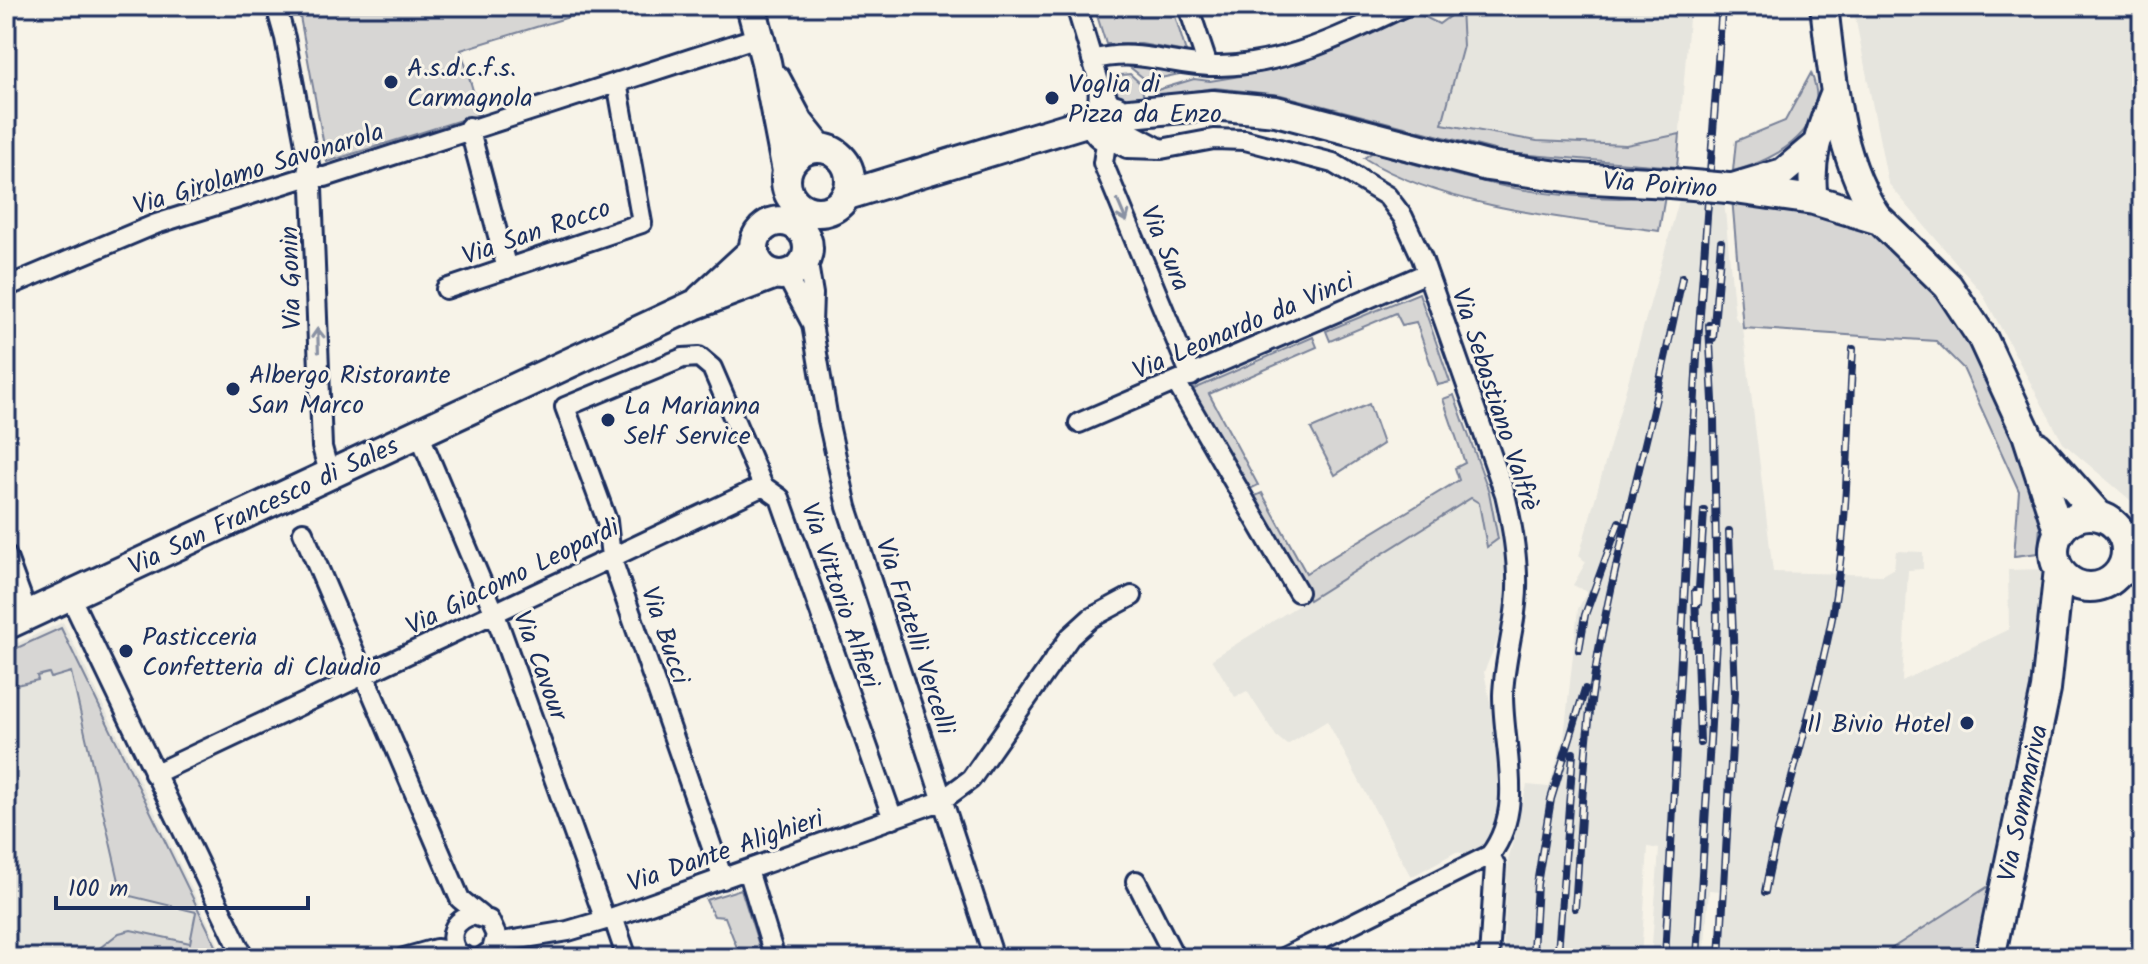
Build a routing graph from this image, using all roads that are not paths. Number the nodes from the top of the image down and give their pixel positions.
1 (276, 6) edge
2 (1076, 6) edge
3 (1188, 6) edge
4 (1403, 6) edge
5 (1824, 6) edge
6 (760, 25) edge
7 (1092, 60) junction
8 (1208, 66) junction
9 (617, 82) junction
10 (1835, 92) junction
11 (1108, 122) junction
12 (469, 127) junction
13 (1814, 146) junction
14 (819, 148) junction
15 (1850, 160) junction
16 (846, 164) junction
17 (935, 167) junction
18 (306, 177) junction
19 (787, 182) junction
20 (1728, 188) junction
21 (847, 195) junction
22 (1819, 201) junction
23 (822, 212) junction
24 (1880, 220) junction
25 (771, 222) junction
26 (753, 251) junction
27 (793, 262) junction
28 (507, 269) junction
29 (1427, 273) junction
30 (6, 287) edge
31 (446, 289) dead end
32 (694, 305) junction
33 (812, 324) junction
34 (1184, 379) junction
35 (565, 407) joint
36 (1079, 423) dead end
37 (418, 431) junction
38 (2027, 434) junction
39 (329, 473) junction
40 (763, 486) junction
41 (2120, 530) edge
42 (303, 532) dead end
43 (2059, 533) junction
44 (6, 555) edge
45 (611, 557) junction
46 (2059, 569) junction
47 (2131, 571) edge
48 (2095, 586) junction
49 (1298, 592) dead end
50 (70, 596) junction
51 (1132, 596) dead end
52 (495, 614) junction
53 (17, 620) edge
54 (2052, 647) junction
55 (363, 675) junction
56 (154, 774) junction
57 (941, 801) junction
58 (893, 819) junction
59 (1490, 855) junction
60 (748, 870) junction
61 (723, 879) junction
62 (1136, 881) dead end
63 (460, 899) junction
64 (609, 919) junction
65 (490, 928) junction
66 (463, 949) edge
67 (244, 958) edge
68 (404, 958) edge
69 (627, 958) edge
70 (775, 958) edge
71 (994, 958) edge
72 (1175, 958) edge
73 (1283, 958) edge
74 (1489, 958) edge
75 (1990, 958) edge

1 - 18 street, Via Gonin
2 - 7 street
3 - 8 street
4 - 8 street
5 - 10 street
6 - 9 street, Via Girolamo Savonarola
6 - 14 main road
6 - 19 main road
7 - 8 street
7 - 11 street
9 - 12 street, Via Girolamo Savonarola
9 - 28 street, Via San Rocco
10 - 13 street
10 - 15 street
11 - 17 main road, Via Poirino
11 - 20 main road, Via Poirino, bridge
11 - 29 street, Via Sebastiano Valfrè
11 -> 34 street, Via Sura
12 - 18 street, Via Girolamo Savonarola
12 - 28 street
13 - 20 street
13 - 22 street
14 - 16 main road
14 - 19 main road
15 - 22 street
15 - 24 street
16 - 17 main road, Via Poirino
16 - 21 main road
17 - 21 main road, Via Poirino
18 - 30 street, Via Girolamo Savonarola
39 -> 18 street, Via Gonin
19 - 23 main road
19 - 25 main road
20 - 22 main road, Via Poirino
21 - 23 main road
22 - 24 main road, Via Poirino
23 - 27 main road
24 - 38 main road, Via Poirino
25 - 26 main road
25 - 27 main road
26 - 27 main road
26 - 32 main road, Via San Francesco di Sales
27 - 32 main road, Via San Francesco di Sales
27 - 33 street, Via Fratelli Vercelli
27 - 33 street, Via Fratelli Vercelli
28 - 31 street, Via San Rocco
29 - 34 street, Via Leonardo da Vinci
29 - 59 street, Via Sebastiano Valfrè
32 - 37 main road, Via San Francesco di Sales
33 - 57 street, Via Fratelli Vercelli
34 - 36 street, Via Leonardo da Vinci
34 - 49 street, Via Sura
35 - 40 street, Via Vittorio Alfieri
35 - 45 street, Via Bucci
37 - 39 main road, Via San Francesco di Sales
37 - 52 street, Via Cavour
38 - 41 main road, Via Poirino
38 - 43 main road, Via Poirino
39 - 50 main road, Via San Francesco di Sales
40 - 45 street, Via Giacomo Leopardi
40 - 58 street, Via Vittorio Alfieri
41 - 43 main road
41 - 47 main road
42 - 55 street
43 - 46 main road, Via Poirino
44 - 53 street
45 - 52 street, Via Giacomo Leopardi
45 - 61 street, Via Bucci
46 - 48 main road
46 - 54 main road, Via Sommariva
47 - 48 main road
48 - 54 main road, Via Sommariva
50 - 53 main road, Via San Francesco di Sales
50 - 56 street
51 - 57 street, Via Dante Alighieri
52 - 55 street, Via Giacomo Leopardi
52 - 64 street, Via Cavour
54 - 75 main road, Via Sommariva
55 - 56 street, Via Giacomo Leopardi
55 - 63 street
56 - 67 street
57 - 58 street, Via Dante Alighieri
57 - 71 street, Via Fratelli Vercelli
58 - 60 street, Via Dante Alighieri
59 - 73 street
59 - 74 street, Via Sebastiano Valfrè
60 - 61 street, Via Dante Alighieri
60 - 70 street
61 - 64 street, Via Dante Alighieri
62 - 72 street
63 - 65 street
63 - 66 street
64 - 65 street, Via Dante Alighieri
64 - 69 street, Via Cavour
65 - 66 street
65 - 66 street, Via Dante Alighieri
66 - 68 street

